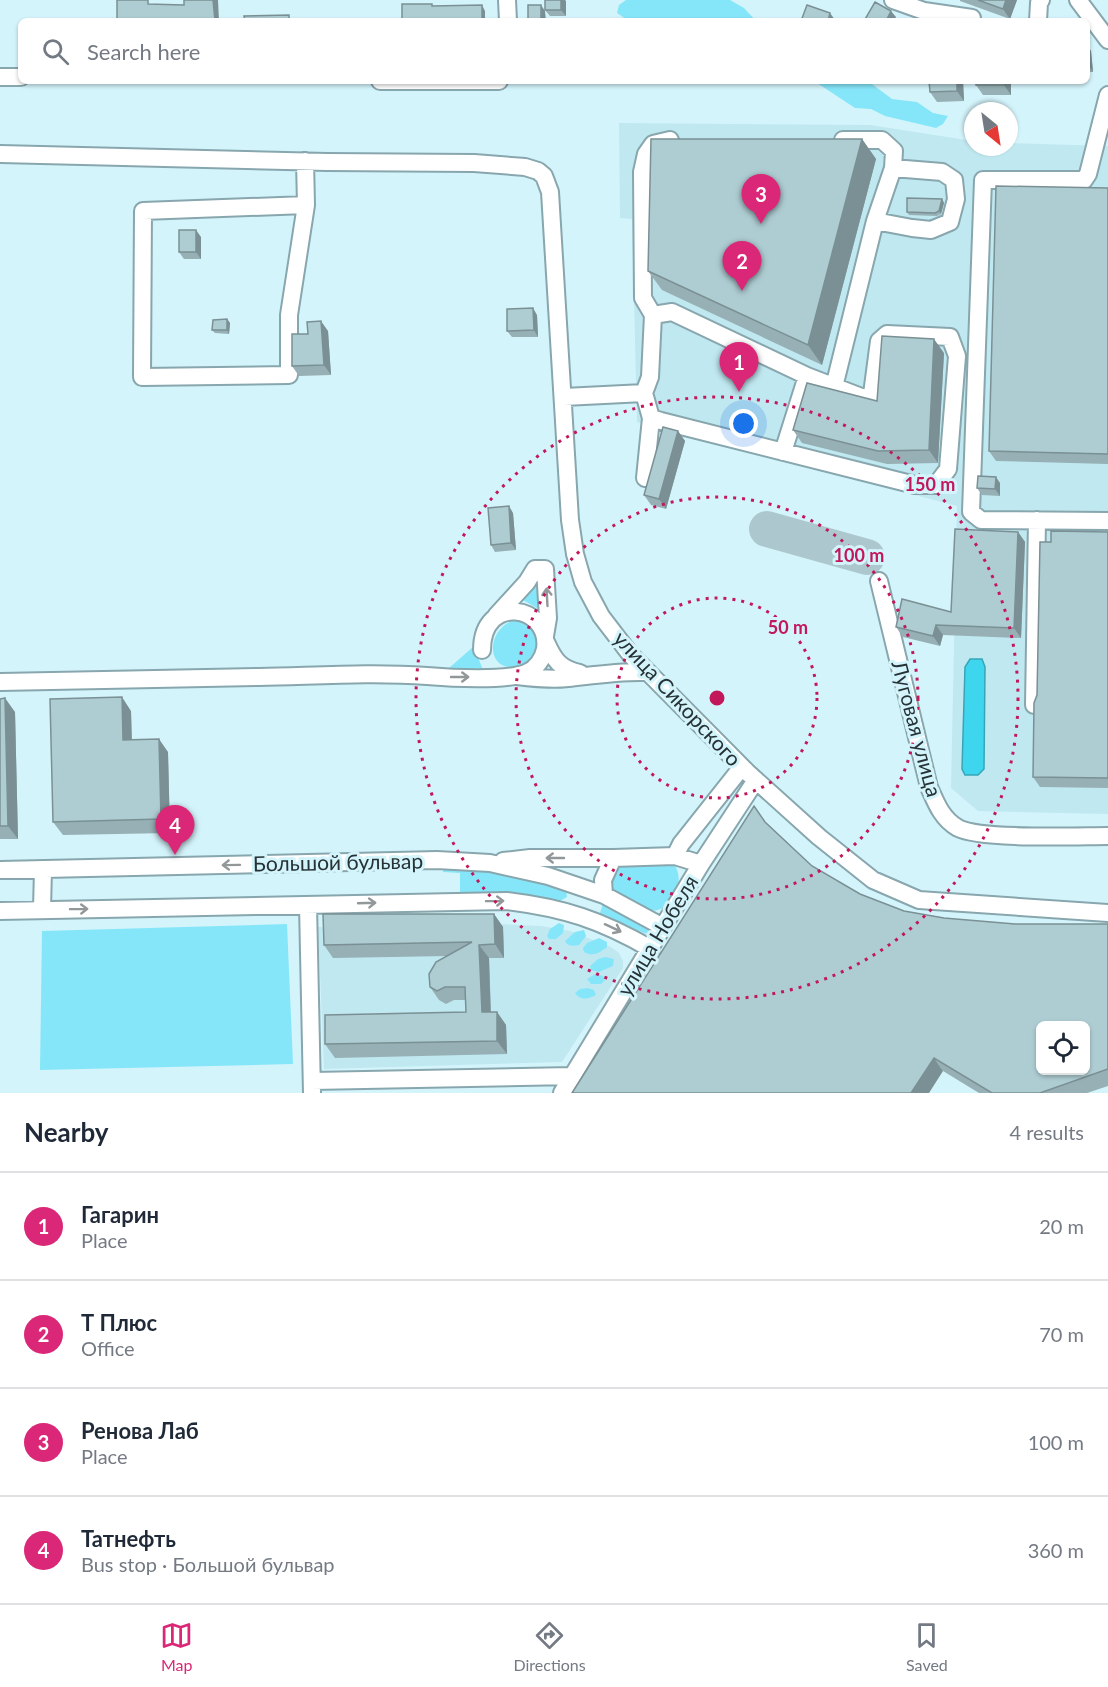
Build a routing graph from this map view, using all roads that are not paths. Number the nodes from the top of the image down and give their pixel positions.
1 (507, 0) edge
2 (893, 0) edge
3 (1041, 0) edge
4 (1078, 0) edge
5 (508, 18) edge
6 (972, 18) dead end
7 (1038, 18) edge
8 (1108, 40) edge
9 (0, 77) edge
10 (18, 78) edge
11 (1108, 95) edge
12 (691, 140) edge
13 (822, 140) edge
14 (0, 154) edge
15 (305, 161) junction
16 (893, 168) junction
17 (306, 205) junction
18 (875, 221) junction
19 (653, 315) junction
20 (807, 376) junction
21 (834, 387) junction
22 (644, 393) junction
23 (564, 397) junction
24 (651, 418) junction
25 (783, 452) junction
26 (645, 478) dead end
27 (1037, 520) junction
28 (1108, 521) edge
29 (879, 581) dead end
30 (495, 617) junction
31 (888, 619) junction
32 (905, 623) edge
33 (545, 639) junction
34 (482, 650) dead end
35 (647, 672) junction
36 (590, 674) junction
37 (517, 676) junction
38 (0, 682) edge
39 (1034, 705) edge
40 (742, 767) junction
41 (756, 780) junction
42 (1108, 836) edge
43 (675, 856) junction
44 (613, 858) junction
45 (490, 863) junction
46 (701, 864) junction
47 (43, 869) junction
48 (0, 870) edge
49 (582, 888) junction
50 (604, 895) junction
51 (308, 905) junction
52 (42, 909) junction
53 (0, 911) edge
54 (573, 913) junction
55 (1108, 913) edge
56 (663, 927) junction
57 (651, 949) junction
58 (572, 1076) junction
59 (312, 1087) edge
60 (562, 1093) edge

1 - 5 street
2 - 6 street
3 - 7 street
4 - 8 street
9 - 10 street
11 - 27 street
12 - 19 street
13 - 16 street
14 - 15 street
15 - 17 street
15 - 23 street, улица Сикорского
16 - 18 street
16 - 18 street
17 - 17 street
18 - 21 street
19 - 20 street
19 - 22 street
20 - 21 street
20 - 25 street
21 - 25 street
22 - 23 street
22 - 24 street
23 - 35 street, улица Сикорского
24 - 25 street
24 - 26 street
27 - 28 street
27 - 39 street
29 - 31 street, Луговая улица
30 - 33 street
33 -> 30 street
30 - 34 street
31 - 32 street
31 - 42 street, Луговая улица
33 - 36 street
33 - 37 street
35 - 36 street
35 - 40 street, улица Сикорского
36 - 37 street
38 -> 37 street
40 - 41 street, улица Сикорского
40 - 43 street
41 - 46 street, улица Нобеля
41 - 55 street, улица Сикорского
43 - 44 street
43 - 46 street
44 -> 45 street
44 - 50 street
45 -> 47 street, Большой бульвар
45 - 49 street, Большой бульвар
46 - 56 street, улица Нобеля
47 - 48 street, Большой бульвар
47 - 52 street
49 - 50 street, Большой бульвар
49 - 54 street
50 - 56 street, Большой бульвар
52 -> 51 street, Большой бульвар
51 -> 54 street, Большой бульвар
51 - 59 street
52 - 53 street, Большой бульвар
54 -> 57 street, Большой бульвар
56 - 57 street, улица Нобеля
57 - 58 street, улица Нобеля
58 - 59 street
58 - 60 street, улица Нобеля

